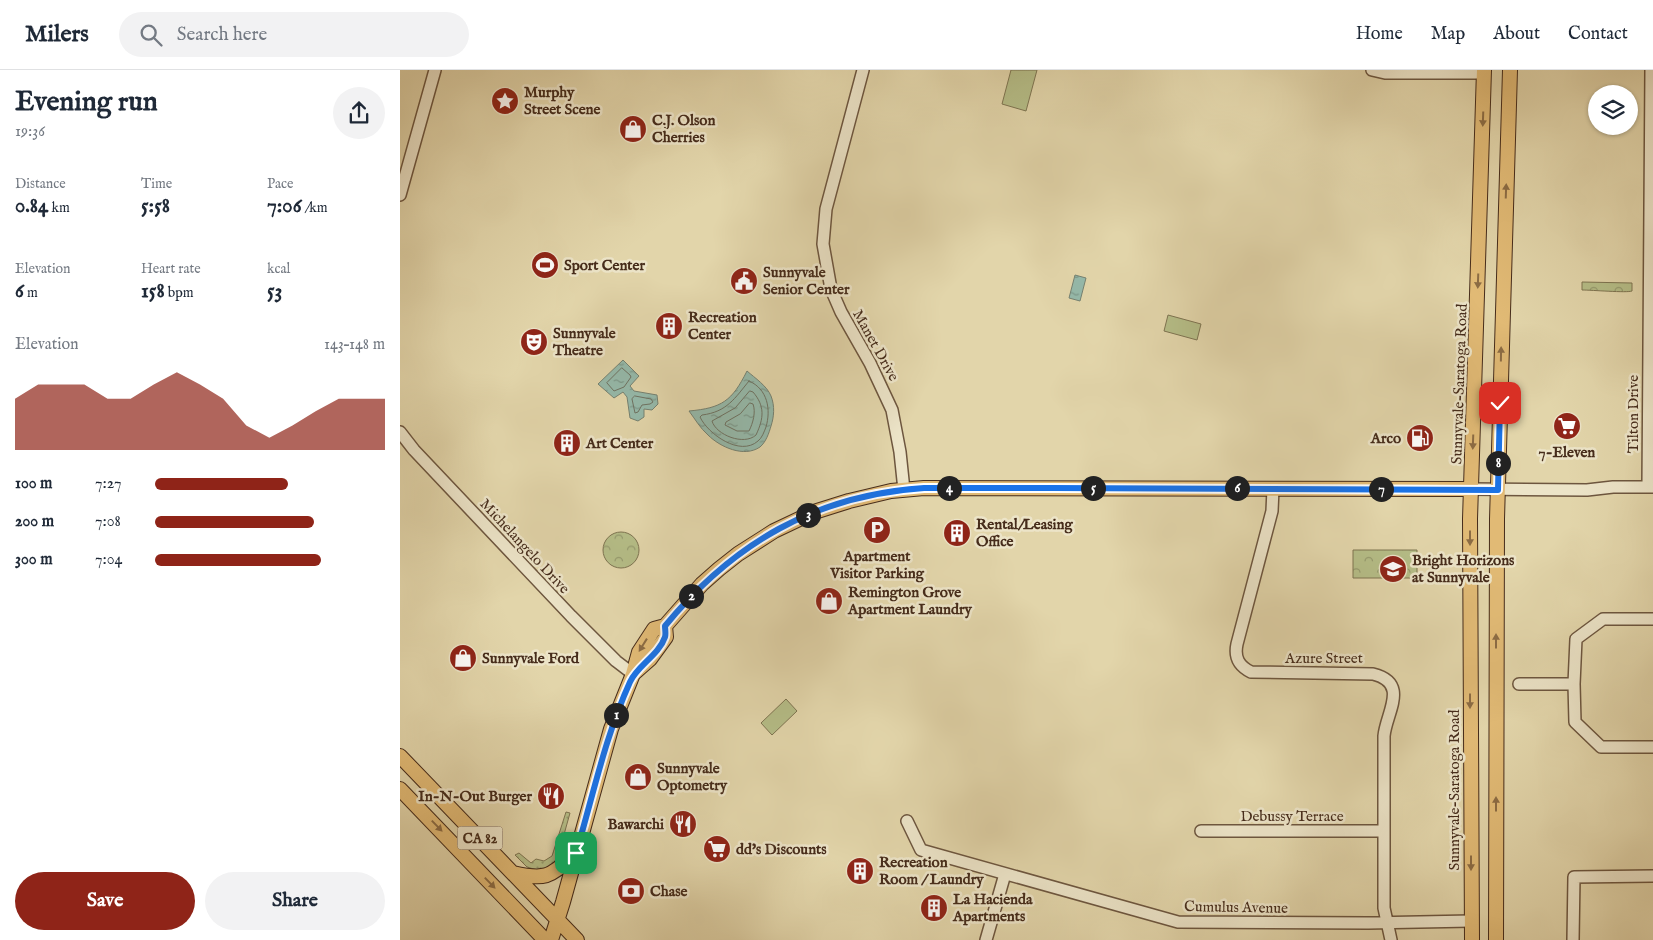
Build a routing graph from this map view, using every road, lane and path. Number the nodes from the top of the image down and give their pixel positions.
1 (435, 70) edge
2 (863, 70) edge
3 (1372, 70) edge
4 (1510, 70) edge
5 (1650, 70) edge
6 (1484, 72) edge
7 (1652, 155) edge
8 (400, 194) edge
9 (1651, 266) edge
10 (1651, 376) edge
11 (400, 432) edge
12 (1650, 487) edge
13 (1273, 489) junction
14 (1472, 489) junction
15 (904, 490) junction
16 (1498, 490) junction
17 (1653, 619) edge
18 (633, 674) junction
19 (1519, 684) dead end
20 (1574, 684) junction
21 (1653, 747) edge
22 (400, 756) edge
23 (400, 789) edge
24 (908, 821) dead end
25 (1201, 831) dead end
26 (1384, 831) junction
27 (576, 853) junction
28 (513, 873) junction
29 (1005, 874) junction
30 (1653, 876) edge
31 (558, 920) junction
32 (1472, 920) junction
33 (1386, 922) junction
34 (544, 940) edge
35 (551, 940) edge
36 (577, 940) edge
37 (986, 940) edge
38 (1391, 940) edge
39 (1472, 940) edge
40 (1496, 940) edge
41 (1573, 940) edge

1 - 8 street
2 - 15 street, Manet Drive
3 - 6 street
16 -> 4 main road
5 - 7 street, Tilton Drive
6 -> 14 main road, Sunnyvale-Saratoga Road
7 - 9 street, Tilton Drive
9 - 10 street, Tilton Drive
10 - 12 street, Tilton Drive
11 - 18 street, Michelangelo Drive
12 - 16 street
13 - 14 main road
13 - 15 main road
13 - 26 street, Azure Street
14 - 16 street
14 -> 32 main road, Sunnyvale-Saratoga Road
15 - 18 main road
40 -> 16 main road
17 - 20 street
18 - 27 main road
19 - 20 street
20 - 21 street
22 - 28 main road, CA 82
23 -> 34 main road, CA 82
24 - 29 street, Cumulus Avenue
25 - 26 street, Debussy Terrace
26 - 33 street, Azure Street
27 - 28 main road
27 - 31 main road
28 - 31 main road, CA 82
29 - 33 street, Cumulus Avenue
29 - 37 street
30 - 41 street
31 - 35 main road
31 - 36 main road, CA 82
32 - 33 street, Cumulus Avenue
32 - 39 main road, Sunnyvale-Saratoga Road
33 - 38 street, Azure Street

